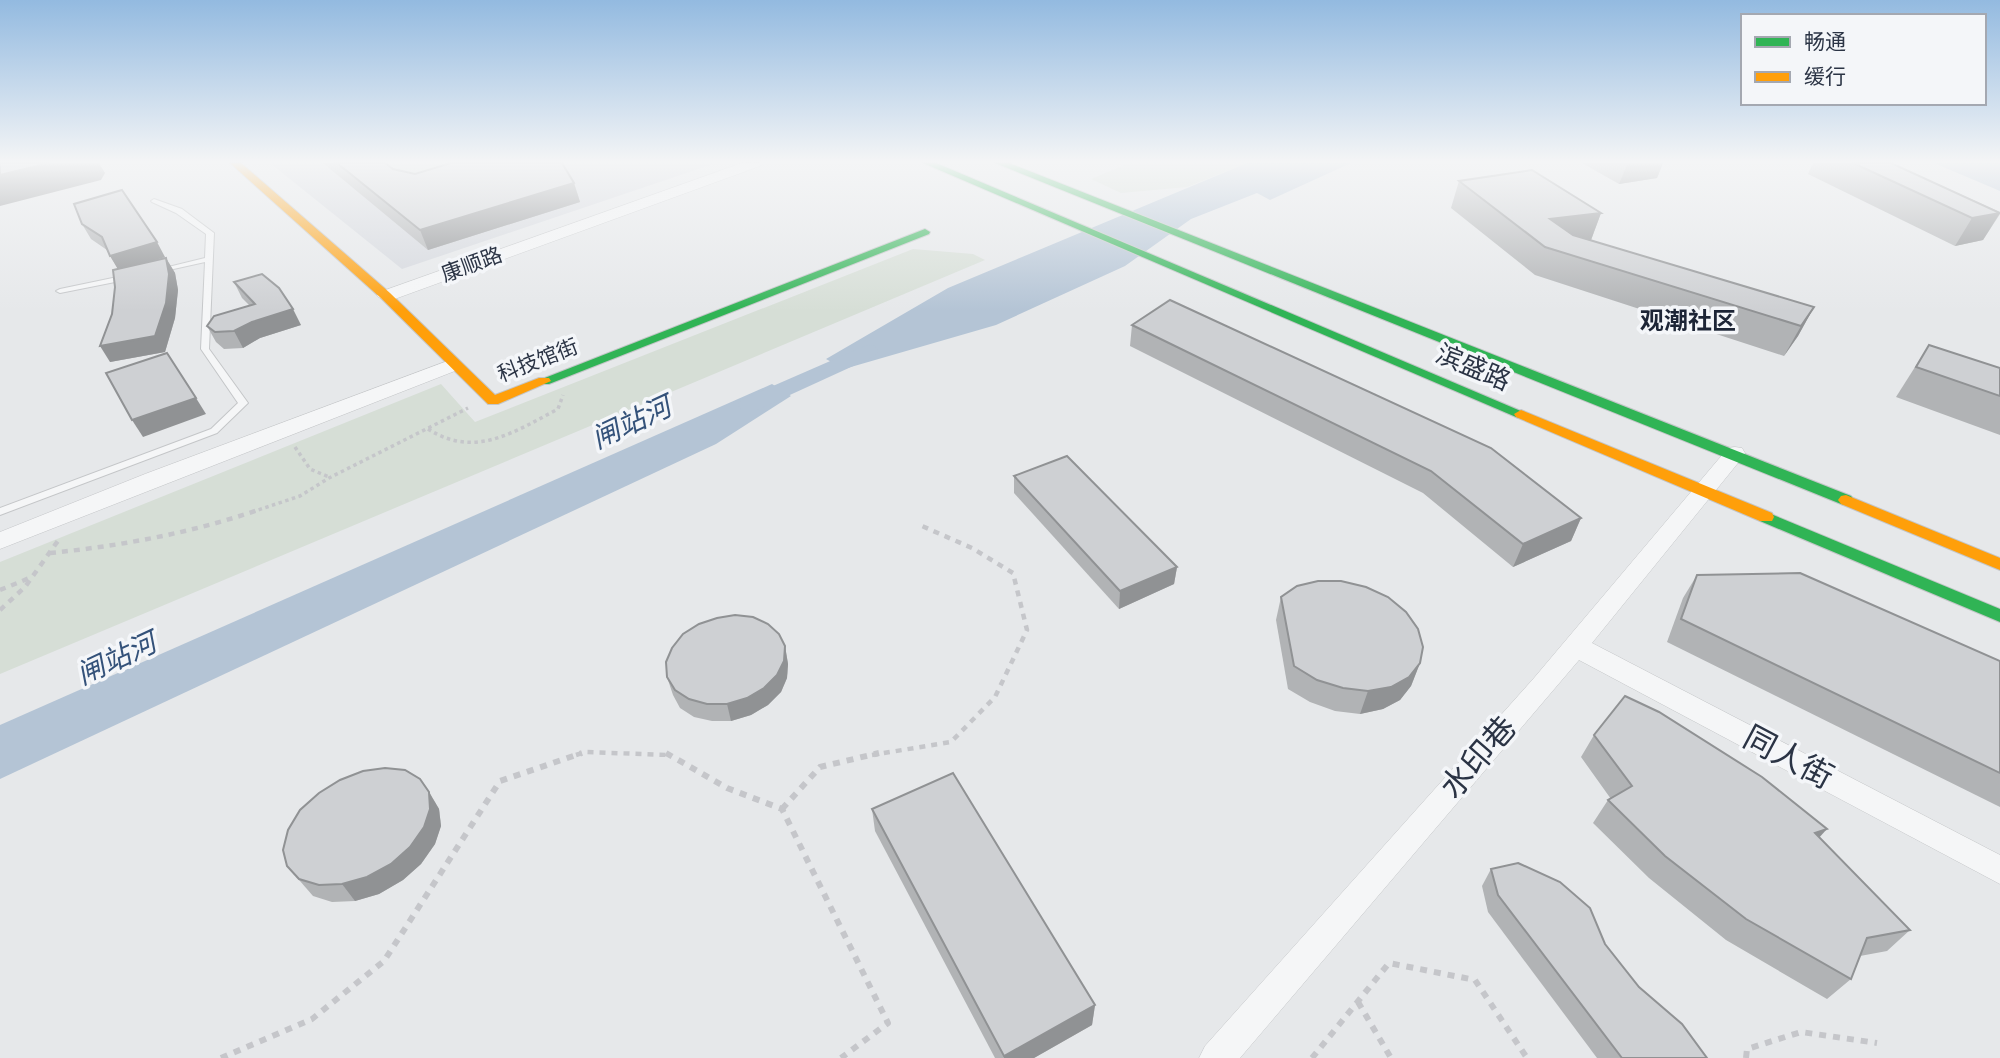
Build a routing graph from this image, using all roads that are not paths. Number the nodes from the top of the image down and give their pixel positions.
1 (181, 212) edge
2 (291, 212) edge
3 (618, 212) edge
4 (1044, 212) edge
5 (1123, 212) edge
6 (925, 232) dead end
7 (209, 259) junction
8 (155, 271) edge
9 (141, 274) edge
10 (60, 291) dead end
11 (386, 296) junction
12 (453, 365) junction
13 (1735, 453) junction
14 (1703, 491) junction
15 (0, 512) edge
16 (0, 541) edge
17 (2000, 564) edge
18 (2000, 616) edge
19 (1575, 646) junction
20 (2000, 870) edge
21 (1217, 1058) edge

1 - 7 lane
2 - 11 main road, 科技馆街
3 - 11 street, 康顺路
4 - 14 main road, 滨盛路
5 - 13 main road, 滨盛路
6 - 12 main road, 科技馆街
7 - 8 lane
7 - 15 lane
9 - 10 lane
11 - 12 main road, 科技馆街
12 - 16 street
13 - 14 street, 水印巷
13 - 17 main road, 滨盛路
14 - 18 main road, 滨盛路
14 - 19 street, 水印巷
19 - 20 street, 同人街
19 - 21 street, 水印巷

